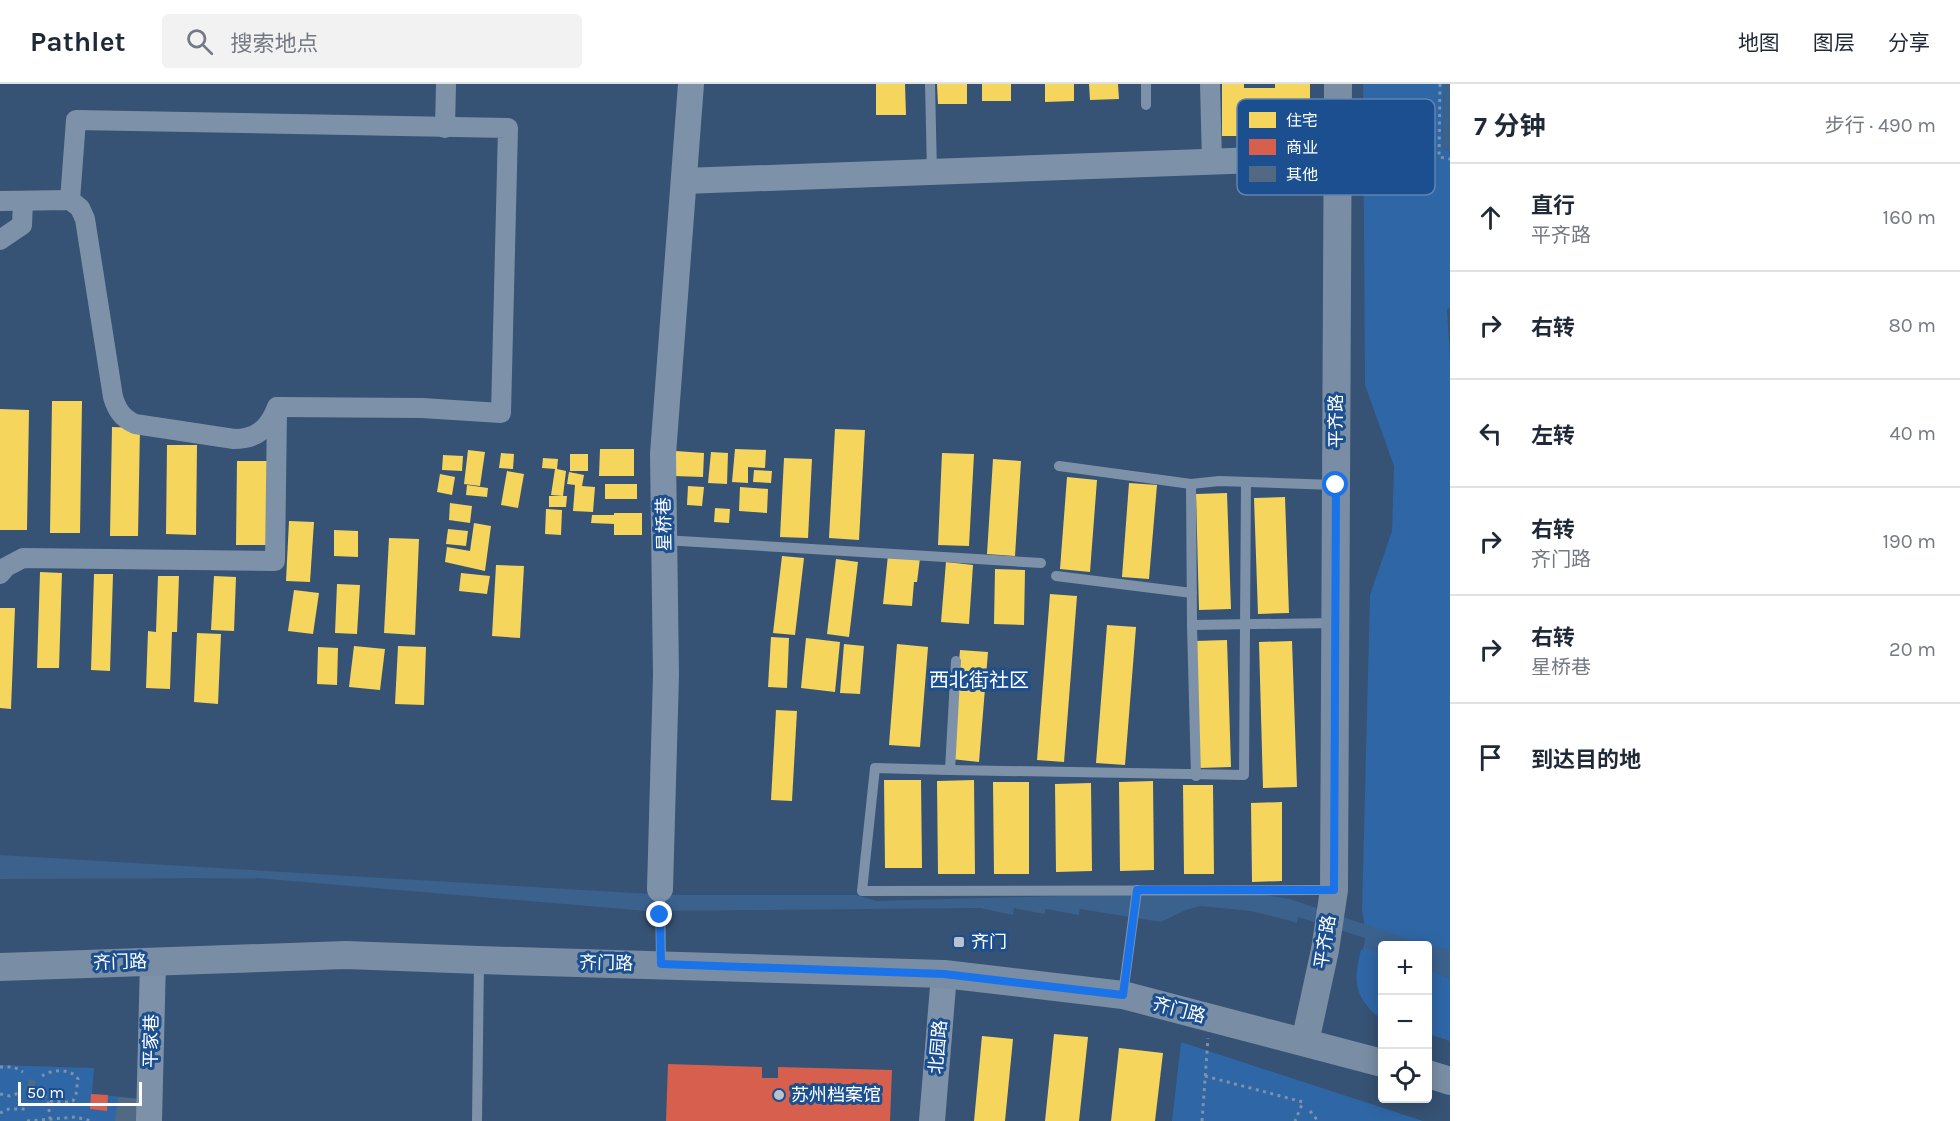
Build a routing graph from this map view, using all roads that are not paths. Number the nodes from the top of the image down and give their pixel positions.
1 (446, 84) edge
2 (691, 84) edge
3 (930, 84) edge
4 (1146, 84) edge
5 (1210, 84) edge
6 (1146, 105) dead end
7 (445, 128) junction
8 (1237, 161) edge
9 (1212, 162) junction
10 (932, 172) junction
11 (684, 181) junction
12 (1338, 195) edge
13 (70, 200) junction
14 (0, 201) edge
15 (23, 201) junction
16 (0, 240) edge
17 (277, 407) junction
18 (1059, 466) dead end
19 (1246, 482) junction
20 (1191, 484) junction
21 (1336, 485) junction
22 (664, 540) junction
23 (1041, 563) dead end
24 (0, 574) edge
25 (1056, 576) dead end
26 (1192, 593) junction
27 (1335, 623) junction
28 (1245, 624) junction
29 (1192, 625) junction
30 (956, 661) dead end
31 (950, 770) junction
32 (1196, 776) junction
33 (660, 889) joint
34 (1334, 890) junction
35 (1137, 891) junction
36 (479, 960) junction
37 (153, 961) junction
38 (661, 964) junction
39 (0, 967) edge
40 (944, 974) junction
41 (1123, 995) junction
42 (1305, 1042) junction
43 (1378, 1062) edge
44 (1432, 1075) edge
45 (1450, 1081) edge
46 (149, 1121) edge
47 (477, 1121) edge
48 (932, 1121) edge

1 - 7 street
2 - 11 street, 星桥巷
3 - 10 lane
4 - 6 lane
5 - 9 street
7 - 13 street
7 - 17 street
8 - 9 street
9 - 10 street
10 - 11 street
11 - 22 street, 星桥巷
12 - 21 main road, 平齐路
13 - 15 street
13 - 17 street
14 - 15 street
15 - 16 street
17 - 24 street
18 - 20 lane
19 - 20 lane
19 - 21 lane
19 - 28 lane
20 - 26 lane
21 - 27 main road, 平齐路
22 - 23 lane
22 - 33 street, 星桥巷
25 - 26 lane
26 - 29 lane
27 - 28 lane
27 - 34 main road, 平齐路
28 - 29 lane
28 - 32 lane
29 - 32 lane
30 - 31 lane
31 - 32 lane
31 - 35 lane
33 - 38 lane, 星桥巷
34 - 35 lane
34 - 42 main road, 平齐路
35 - 41 lane
36 - 37 main road, 齐门路
36 - 38 main road, 齐门路
36 - 47 lane
37 - 39 main road, 齐门路
37 - 46 street, 平家巷
38 - 40 main road, 齐门路
40 - 41 main road, 齐门路
40 - 48 street, 北园路
41 - 42 main road, 齐门路
42 - 43 main road, 齐门路
44 - 45 main road

